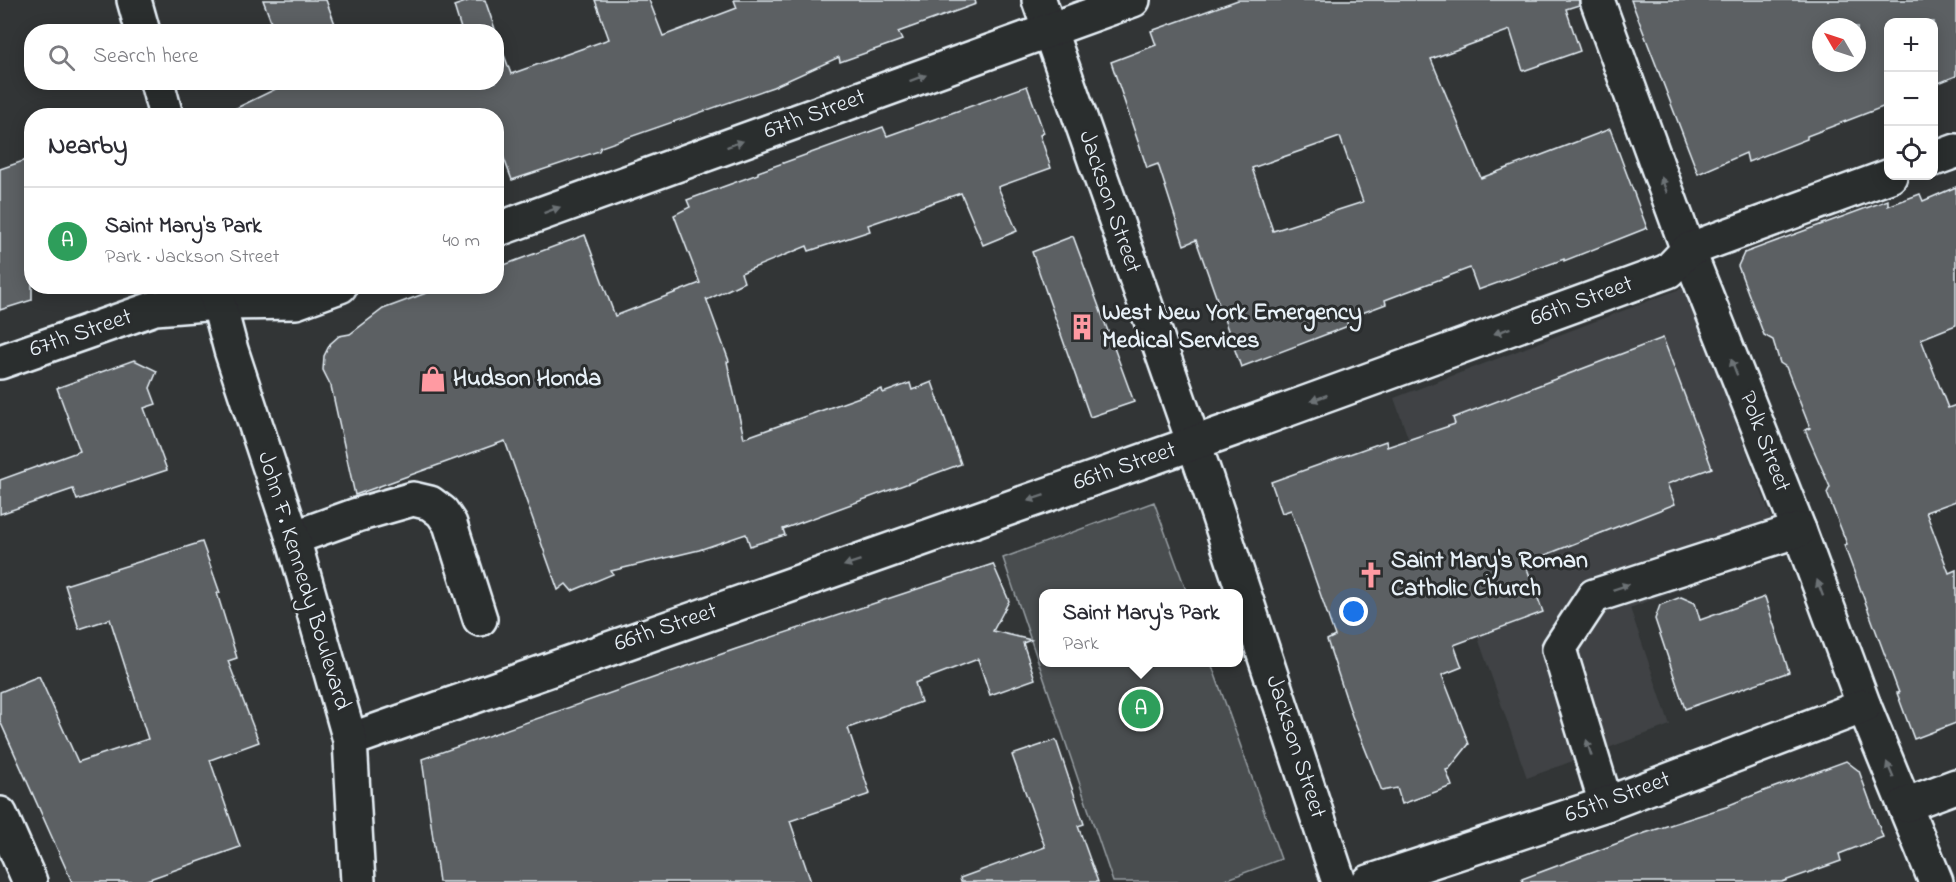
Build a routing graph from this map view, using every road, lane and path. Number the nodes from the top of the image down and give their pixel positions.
1 (134, 0) edge
2 (1039, 0) edge
3 (1133, 0) edge
4 (1597, 0) edge
5 (141, 24) edge
6 (1049, 31) junction
7 (159, 90) edge
8 (164, 108) edge
9 (1956, 151) edge
10 (1938, 158) edge
11 (1884, 178) edge
12 (504, 227) edge
13 (1688, 250) junction
14 (318, 294) edge
15 (216, 295) edge
16 (0, 362) edge
17 (1194, 443) junction
18 (1799, 530) junction
19 (293, 538) junction
20 (1242, 589) edge
21 (1243, 591) edge
22 (480, 619) dead end
23 (1864, 706) junction
24 (350, 740) junction
25 (1956, 786) edge
26 (1606, 804) junction
27 (1905, 805) junction
28 (0, 814) edge
29 (30, 882) edge
30 (358, 882) edge
31 (1339, 882) edge
32 (1369, 882) edge
33 (1936, 882) edge

1 - 5 street
2 - 6 street, Jackson Street
3 - 6 street, 67th Street
13 -> 4 street, Polk Street
12 -> 6 street, 67th Street
6 - 17 street, Jackson Street
7 - 8 street
9 - 10 street
11 - 13 street, 66th Street
13 -> 17 street, 66th Street
18 -> 13 street, Polk Street
14 - 15 street, 67th Street
15 - 16 street, 67th Street
15 - 19 street, John F. Kennedy Boulevard
17 - 20 street, Jackson Street
17 -> 24 street, 66th Street
23 -> 18 street, Polk Street
26 -> 18 street
19 - 22 street
19 - 24 street, John F. Kennedy Boulevard
21 - 31 street, Jackson Street
23 - 26 street, 65th Street
27 -> 23 street, Polk Street
24 - 30 street, John F. Kennedy Boulevard
25 - 27 street
26 - 32 street, 65th Street
27 - 33 street, Polk Street
28 - 29 street

